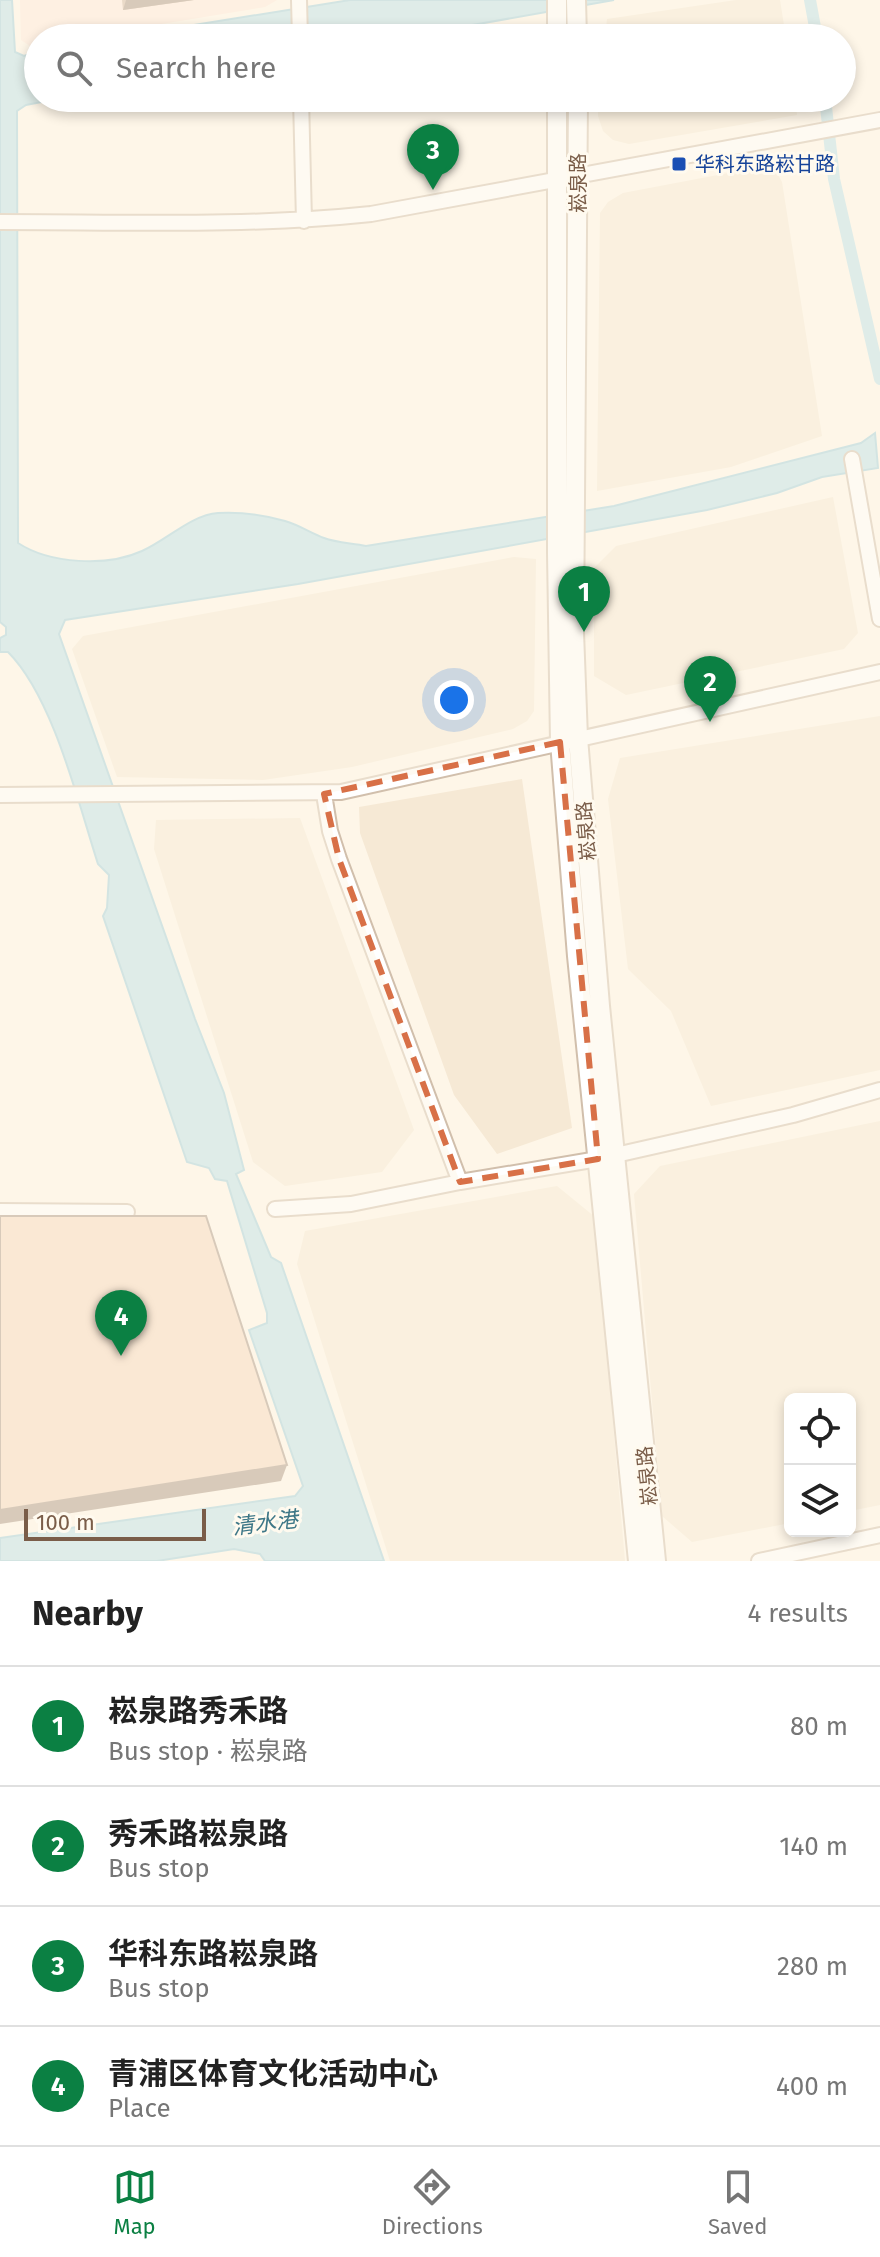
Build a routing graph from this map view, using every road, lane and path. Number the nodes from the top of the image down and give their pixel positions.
1 (299, 0) edge
2 (557, 0) edge
3 (576, 0) edge
4 (300, 24) edge
5 (557, 24) edge
6 (577, 24) edge
7 (301, 112) edge
8 (557, 112) edge
9 (578, 112) edge
10 (880, 120) edge
11 (579, 176) junction
12 (557, 181) junction
13 (304, 221) junction
14 (0, 222) edge
15 (852, 459) dead end
16 (565, 508) junction
17 (880, 619) edge
18 (880, 672) edge
19 (569, 740) junction
20 (324, 794) junction
21 (0, 795) edge
22 (880, 1090) edge
23 (607, 1158) junction
24 (460, 1182) junction
25 (275, 1209) dead end
26 (0, 1211) edge
27 (127, 1212) edge
28 (880, 1535) edge
29 (638, 1561) edge
30 (656, 1561) edge
31 (759, 1561) edge

1 - 4 street
2 - 5 street
3 - 6 street
7 - 13 street
8 - 12 street, 崧泉路
9 - 11 street, 崧泉路
10 - 11 street
11 - 12 street
11 - 16 street, 崧泉路
12 - 13 street
12 - 16 street, 崧泉路
13 - 14 street
15 - 17 street
16 - 19 street, 崧泉路
18 - 19 street
19 - 20 street
19 - 23 street, 崧泉路
20 - 21 street
20 - 24 street
22 - 23 street
23 - 24 street
23 - 29 street, 崧泉路
23 - 30 street, 崧泉路
24 - 25 street
26 - 27 street
28 - 31 street

